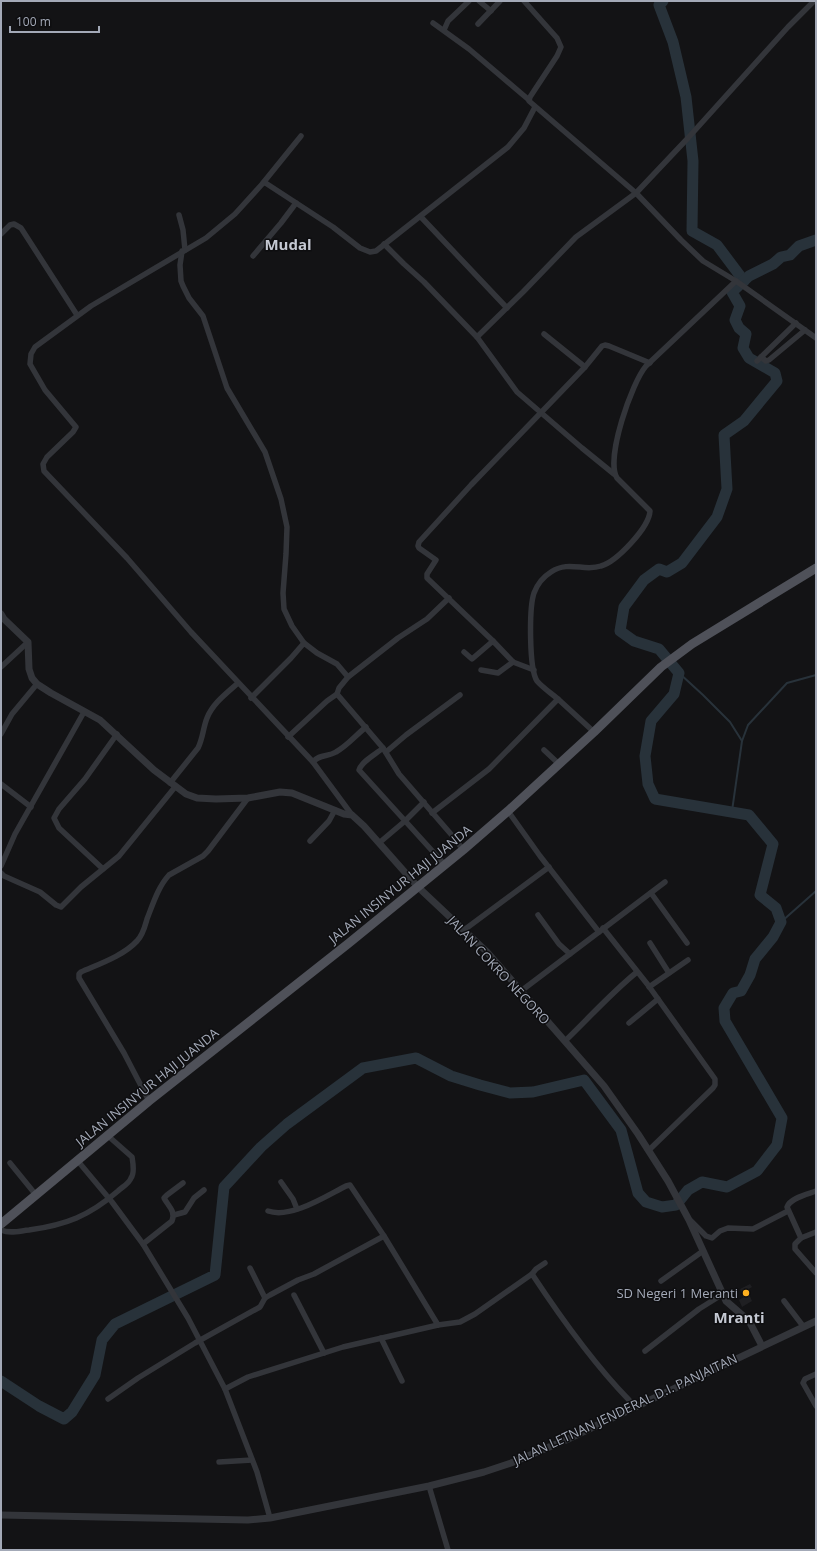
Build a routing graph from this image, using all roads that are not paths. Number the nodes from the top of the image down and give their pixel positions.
1 (469, 1) edge
2 (480, 1) edge
3 (500, 1) edge
4 (524, 1) edge
5 (814, 1) edge
6 (491, 10) junction
7 (434, 22) dead end
8 (478, 24) dead end
9 (444, 30) junction
10 (529, 100) junction
11 (535, 107) junction
12 (300, 136) dead end
13 (263, 183) junction
14 (636, 193) junction
15 (296, 203) junction
16 (179, 215) dead end
17 (421, 217) junction
18 (1, 234) edge
19 (384, 244) junction
20 (184, 251) junction
21 (253, 256) dead end
22 (737, 282) junction
23 (507, 308) junction
24 (77, 315) junction
25 (796, 323) junction
26 (805, 330) junction
27 (544, 334) dead end
28 (477, 336) junction
29 (815, 336) edge
30 (650, 363) junction
31 (585, 367) junction
32 (540, 414) junction
33 (614, 474) junction
34 (816, 568) edge
35 (449, 598) junction
36 (1, 614) edge
37 (493, 641) junction
38 (28, 642) junction
39 (304, 643) junction
40 (464, 652) dead end
41 (513, 662) junction
42 (1, 667) edge
43 (481, 670) dead end
44 (534, 670) junction
45 (348, 677) junction
46 (238, 683) junction
47 (37, 684) junction
48 (337, 694) junction
49 (460, 695) dead end
50 (251, 698) junction
51 (558, 699) junction
52 (84, 712) junction
53 (366, 727) junction
54 (594, 732) junction
55 (1, 734) edge
56 (117, 734) junction
57 (288, 737) junction
58 (384, 750) junction
59 (544, 750) dead end
60 (313, 762) junction
61 (559, 764) junction
62 (1, 784) edge
63 (173, 785) junction
64 (248, 798) junction
65 (424, 802) junction
66 (31, 807) junction
67 (335, 810) junction
68 (508, 811) junction
69 (432, 813) junction
70 (352, 815) junction
71 (405, 821) junction
72 (310, 841) dead end
73 (379, 843) junction
74 (463, 850) junction
75 (445, 865) junction
76 (1, 866) edge
77 (549, 867) junction
78 (103, 869) junction
79 (1, 873) edge
80 (666, 882) dead end
81 (418, 887) junction
82 (651, 893) junction
83 (538, 915) dead end
84 (464, 930) junction
85 (601, 930) junction
86 (650, 943) dead end
87 (687, 943) dead end
88 (570, 954) junction
89 (688, 960) dead end
90 (637, 972) junction
91 (669, 973) junction
92 (649, 986) junction
93 (521, 991) junction
94 (658, 999) junction
95 (629, 1023) dead end
96 (564, 1041) junction
97 (149, 1101) junction
98 (106, 1135) junction
99 (649, 1150) junction
100 (77, 1160) junction
101 (10, 1163) dead end
102 (281, 1182) dead end
103 (182, 1183) dead end
104 (204, 1190) dead end
105 (816, 1191) edge
106 (36, 1195) junction
107 (109, 1199) junction
108 (297, 1209) junction
109 (268, 1211) dead end
110 (788, 1211) junction
111 (174, 1215) junction
112 (689, 1220) junction
113 (1, 1224) edge
114 (1, 1230) edge
115 (816, 1232) edge
116 (384, 1236) junction
117 (802, 1238) junction
118 (143, 1244) junction
119 (703, 1250) junction
120 (545, 1263) dead end
121 (250, 1268) dead end
122 (815, 1271) edge
123 (532, 1274) junction
124 (661, 1281) dead end
125 (723, 1294) junction
126 (294, 1296) dead end
127 (265, 1298) junction
128 (784, 1301) dead end
129 (816, 1320) edge
130 (438, 1325) junction
131 (803, 1326) junction
132 (382, 1338) junction
133 (200, 1341) junction
134 (762, 1346) junction
135 (645, 1351) dead end
136 (324, 1352) junction
137 (816, 1374) edge
138 (402, 1380) dead end
139 (225, 1389) junction
140 (108, 1399) dead end
141 (629, 1400) dead end
142 (816, 1406) edge
143 (252, 1460) junction
144 (219, 1462) dead end
145 (429, 1486) junction
146 (1, 1515) edge
147 (270, 1518) junction
148 (448, 1550) edge

1 - 9 street
2 - 6 street
3 - 6 street
4 - 10 street
5 - 14 street
6 - 8 street
7 - 9 street
9 - 10 street
10 - 11 street
11 - 14 street
11 - 17 street
12 - 13 street
13 - 15 street
13 - 20 street
14 - 22 street
14 - 23 street
15 - 19 street
15 - 21 street
16 - 20 street
17 - 19 street
17 - 23 street
18 - 24 street
19 - 28 street
20 - 24 street
20 - 39 street
22 - 25 street
22 - 30 street
23 - 28 street
24 - 46 street
25 - 26 street
25 - 26 street
26 - 29 street
27 - 31 street
28 - 32 street
30 - 31 street
30 - 33 street
31 - 32 street
32 - 33 street
32 - 35 street
33 - 44 street
34 - 54 main road, JALAN INSINYUR HAJI JUANDA
35 - 37 street
35 - 45 street
36 - 38 street
37 - 40 street
37 - 41 street
38 - 42 street
38 - 47 street
39 - 45 street
39 - 50 street
41 - 43 street
41 - 44 street
44 - 51 street
45 - 48 street
46 - 50 street
46 - 63 street
47 - 52 street, JALAN COKRO NEGORO
47 - 55 street
48 - 53 street
48 - 57 street
49 - 58 street
50 - 57 street
51 - 54 street
51 - 69 street
52 - 56 street, JALAN COKRO NEGORO
52 - 66 street
53 - 58 street
53 - 60 street
54 - 61 main road, JALAN INSINYUR HAJI JUANDA
56 - 63 street, JALAN COKRO NEGORO
56 - 78 street
57 - 60 street
58 - 65 street
58 - 71 street
59 - 61 street
60 - 70 street
61 - 68 main road, JALAN INSINYUR HAJI JUANDA
62 - 66 street
63 - 64 street, JALAN COKRO NEGORO
63 - 78 street
64 - 67 street, JALAN COKRO NEGORO
64 - 97 street
65 - 69 street
65 - 71 street
66 - 76 street
67 - 70 street, JALAN COKRO NEGORO
67 - 72 street
68 - 74 main road, JALAN INSINYUR HAJI JUANDA
68 - 77 street
69 - 74 street
70 - 73 street, JALAN COKRO NEGORO
71 - 73 street
71 - 75 street
73 - 81 street, JALAN COKRO NEGORO
74 - 75 main road, JALAN INSINYUR HAJI JUANDA
75 - 81 main road, JALAN INSINYUR HAJI JUANDA
77 - 84 street
77 - 85 street
78 - 79 street
80 - 82 street
81 - 84 street, JALAN COKRO NEGORO
81 - 97 main road, JALAN INSINYUR HAJI JUANDA
82 - 85 street
82 - 87 street
83 - 88 street
84 - 93 street, JALAN COKRO NEGORO
85 - 88 street
85 - 90 street
86 - 91 street
88 - 93 street
89 - 91 street
90 - 92 street
90 - 96 street
91 - 92 street
92 - 94 street
93 - 96 street, JALAN COKRO NEGORO
94 - 95 street
94 - 99 street
96 - 99 street, JALAN COKRO NEGORO
97 - 98 main road, JALAN INSINYUR HAJI JUANDA
98 - 100 main road, JALAN INSINYUR HAJI JUANDA
98 - 107 street
99 - 112 street, JALAN COKRO NEGORO
100 - 106 main road, JALAN INSINYUR HAJI JUANDA
100 - 107 street
101 - 106 street
102 - 108 street
103 - 111 street
104 - 111 street
105 - 110 street
106 - 113 main road, JALAN INSINYUR HAJI JUANDA
107 - 114 street
107 - 118 street
108 - 109 street
108 - 116 street
110 - 112 street
110 - 117 street
111 - 118 street
112 - 119 street, JALAN COKRO NEGORO
115 - 117 street
116 - 127 street
116 - 130 street
117 - 122 street
118 - 133 street
119 - 124 street
119 - 125 street, JALAN COKRO NEGORO
120 - 123 street
121 - 127 street
123 - 130 street
123 - 141 street
125 - 134 street, JALAN COKRO NEGORO
125 - 135 street
126 - 136 street
127 - 133 street
128 - 131 street
129 - 131 street, JALAN LETNAN JENDERAL D.I. PANJAITAN
130 - 132 street
131 - 134 street, JALAN LETNAN JENDERAL D.I. PANJAITAN
132 - 136 street
132 - 138 street
133 - 139 street
133 - 140 street
134 - 145 street, JALAN LETNAN JENDERAL D.I. PANJAITAN
136 - 139 street
137 - 142 street
139 - 143 street
143 - 144 street
143 - 147 street
145 - 147 street, JALAN LETNAN JENDERAL D.I. PANJAITAN
145 - 148 street
146 - 147 street, JALAN LETNAN JENDERAL D.I. PANJAITAN

